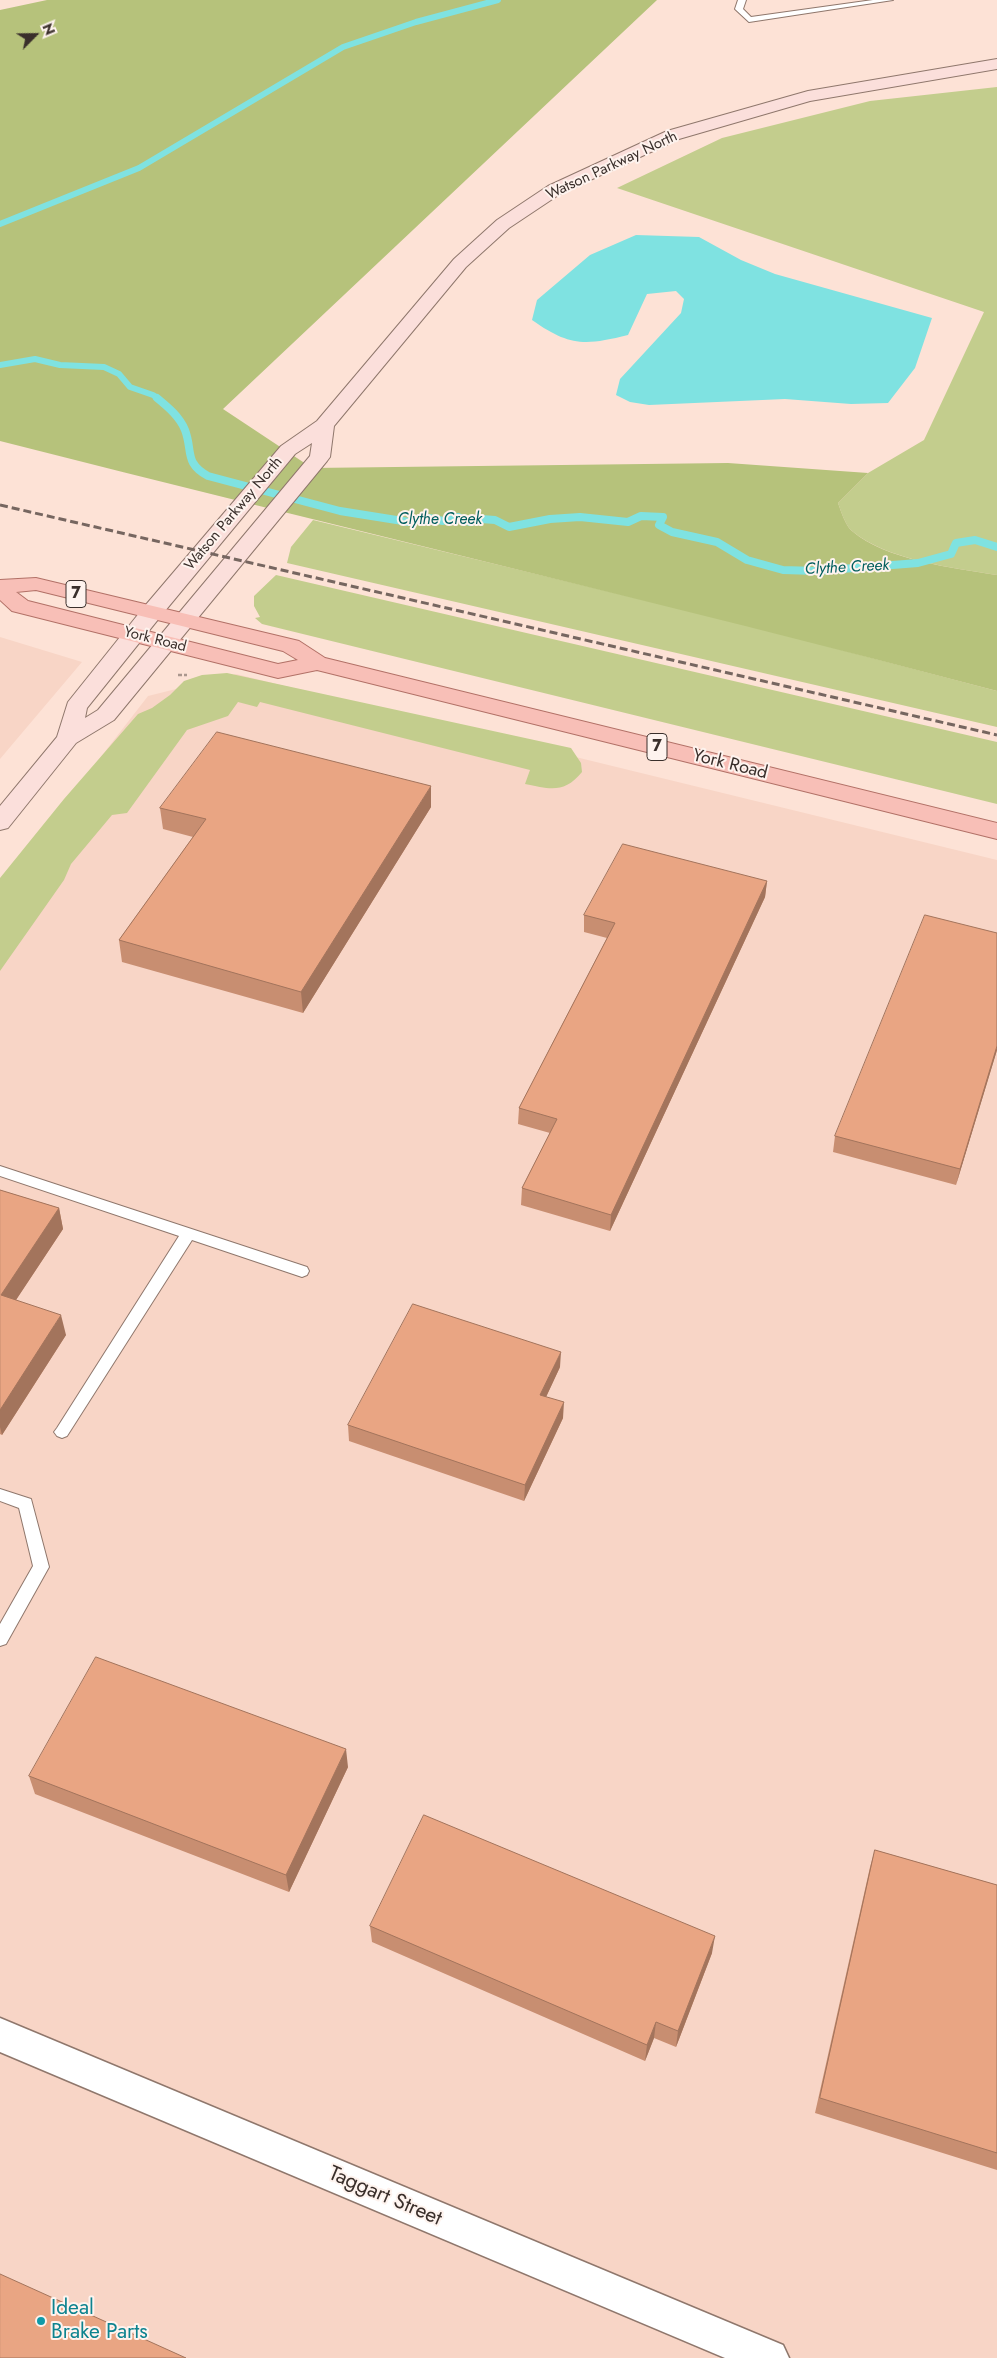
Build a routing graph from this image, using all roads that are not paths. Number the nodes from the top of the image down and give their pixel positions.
1 (742, 0) edge
2 (808, 0) edge
3 (889, 0) edge
4 (800, 13) junction
5 (997, 64) edge
6 (960, 72) junction
7 (997, 75) edge
8 (324, 425) junction
9 (0, 587) edge
10 (152, 612) junction
11 (186, 621) junction
12 (134, 634) junction
13 (168, 643) junction
14 (317, 663) junction
15 (68, 738) junction
16 (0, 822) edge
17 (997, 831) edge
18 (0, 1171) edge
19 (188, 1234) junction
20 (302, 1271) dead end
21 (62, 1432) dead end
22 (0, 1495) edge
23 (0, 1639) edge
24 (0, 2035) edge
25 (770, 2358) edge

1 - 4 lane
2 - 4 lane
3 - 4 lane
5 - 6 main road, Watson Parkway North
6 - 7 main road, Watson Parkway North
6 - 8 main road, Watson Parkway North
8 - 10 main road, Watson Parkway North
8 - 11 main road, Watson Parkway North
9 - 10 main road, York Road / 7
9 - 12 main road, York Road / 7
10 - 11 main road, York Road / 7
10 - 12 main road, Watson Parkway North
11 - 13 main road, Watson Parkway North
11 - 14 main road, York Road / 7
12 - 13 main road, York Road / 7
12 - 15 main road, Watson Parkway North
13 - 14 main road, York Road / 7
13 - 15 main road, Watson Parkway North
14 - 17 main road, York Road / 7
15 - 16 main road
18 - 19 lane
19 - 20 lane
19 - 21 lane
22 - 23 lane
24 - 25 street, Taggart Street

